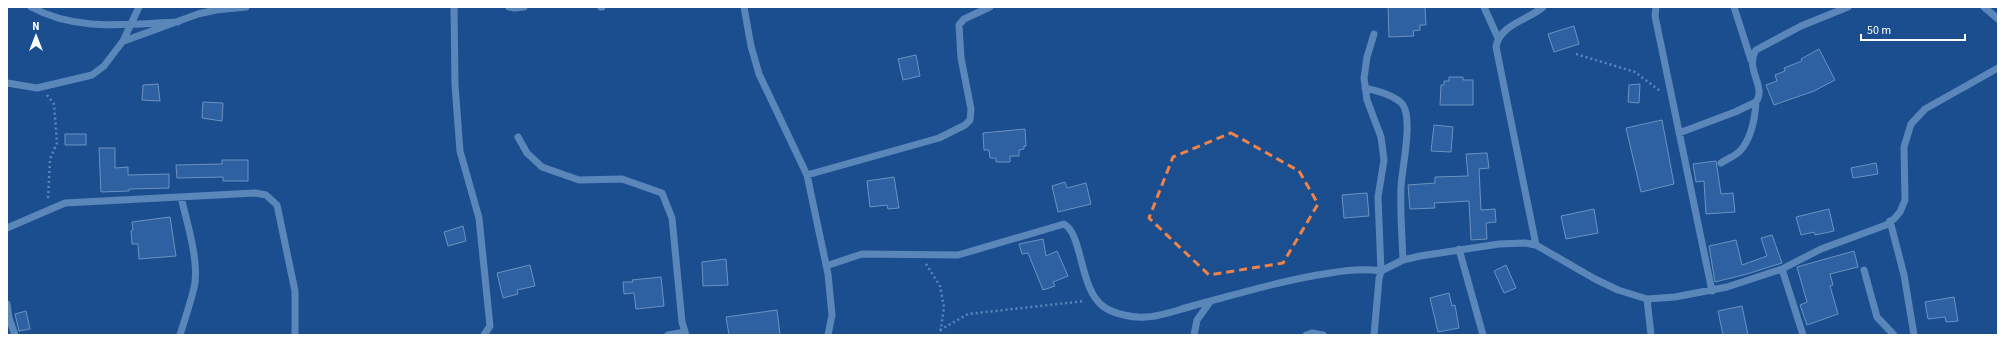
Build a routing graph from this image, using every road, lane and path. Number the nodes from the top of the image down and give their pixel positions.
1 (31, 7) edge
2 (139, 7) edge
3 (246, 7) edge
4 (454, 7) edge
5 (509, 7) edge
6 (524, 7) edge
7 (744, 7) edge
8 (990, 7) edge
9 (1484, 7) edge
10 (1543, 7) edge
11 (1656, 7) edge
12 (1734, 7) edge
13 (1848, 7) edge
14 (1984, 7) edge
15 (1998, 19) edge
16 (178, 22) junction
17 (133, 24) junction
18 (1374, 34) dead end
19 (1498, 38) junction
20 (124, 41) junction
21 (1576, 54) dead end
22 (1751, 60) junction
23 (1998, 68) edge
24 (7, 83) edge
25 (40, 87) junction
26 (1365, 88) junction
27 (1672, 99) junction
28 (1756, 102) junction
29 (1679, 133) junction
30 (518, 137) dead end
31 (1721, 163) dead end
32 (807, 175) junction
33 (181, 197) junction
34 (48, 210) junction
35 (1890, 221) junction
36 (7, 228) edge
37 (1536, 245) junction
38 (1459, 249) junction
39 (920, 255) junction
40 (1403, 260) junction
41 (826, 266) junction
42 (1782, 269) junction
43 (1864, 270) dead end
44 (1381, 271) junction
45 (1712, 290) junction
46 (1646, 298) junction
47 (1098, 299) junction
48 (1210, 302) junction
49 (7, 304) edge
50 (8, 320) edge
51 (940, 330) junction
52 (685, 334) edge
53 (15, 335) edge
54 (180, 335) edge
55 (295, 335) edge
56 (484, 335) edge
57 (668, 335) edge
58 (828, 335) edge
59 (940, 335) edge
60 (1194, 335) edge
61 (1306, 335) edge
62 (1323, 335) edge
63 (1374, 335) edge
64 (1483, 335) edge
65 (1651, 335) edge
66 (1803, 335) edge
67 (1894, 335) edge
68 (1914, 335) edge

1 - 17 street
2 - 17 street
3 - 16 street
4 - 56 street
5 - 6 street
7 - 32 street
8 - 32 street
9 - 19 street
10 - 19 street
11 - 27 street
12 - 22 street
13 - 22 street
14 - 15 street
16 - 17 street
16 - 20 street
17 - 20 street
18 - 26 street
19 - 37 street
20 - 25 street
21 - 27 path
22 - 28 street
23 - 35 street
24 - 25 street
25 - 34 path
26 - 40 street
26 - 44 street
27 - 29 street
28 - 29 street
28 - 31 street
29 - 45 street
30 - 52 street
32 - 41 street
33 - 34 street
33 - 54 street
33 - 55 street
34 - 36 street
35 - 42 street
35 - 68 street
37 - 38 street
37 - 46 street
38 - 40 street
38 - 64 street
39 - 41 street
39 - 47 street
39 - 51 path
40 - 44 street
41 - 58 street
42 - 45 street
42 - 66 street
43 - 67 street
44 - 48 street
44 - 63 street
45 - 46 street
46 - 65 street
47 - 48 street
47 - 51 path
48 - 60 street
49 - 50 street
50 - 53 street
51 - 59 path
52 - 57 street
61 - 62 street

